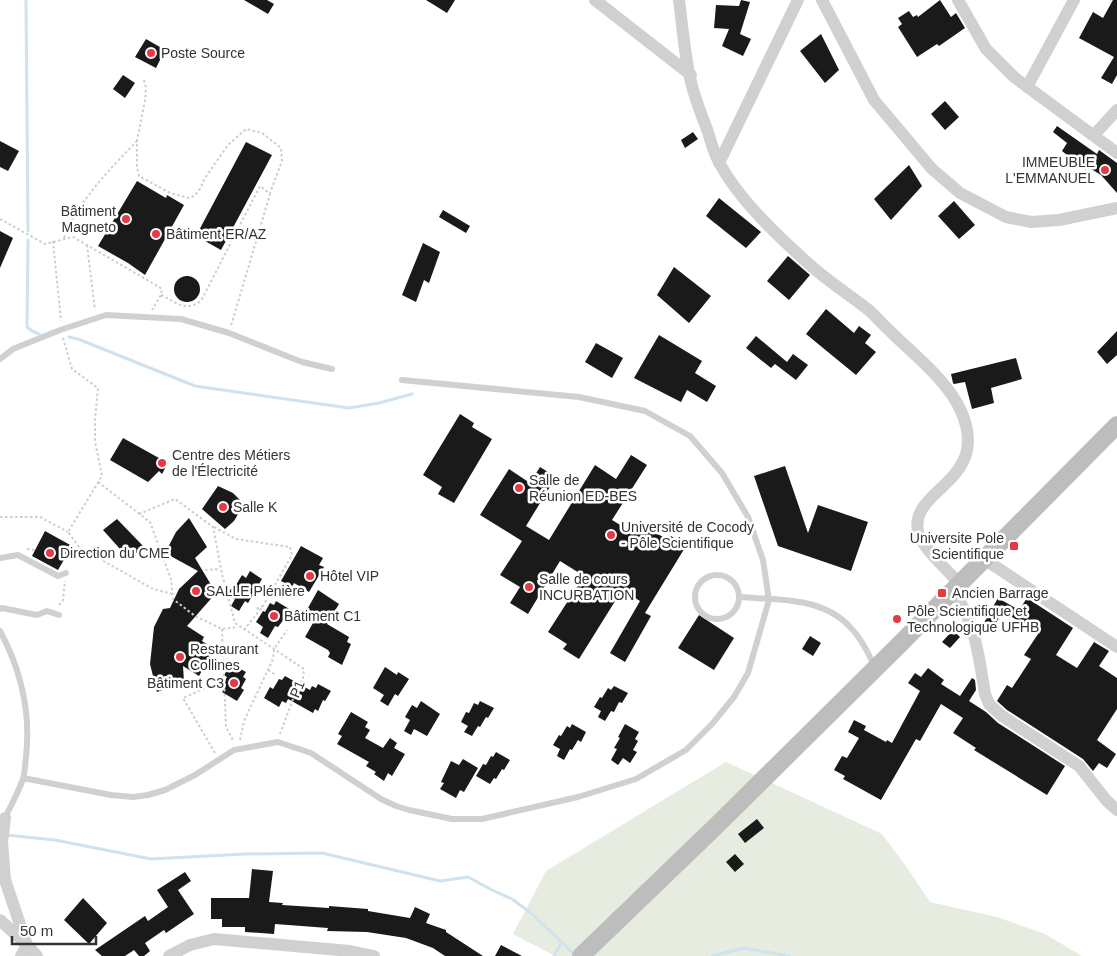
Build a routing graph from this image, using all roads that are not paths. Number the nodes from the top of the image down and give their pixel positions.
1 (595, 0) edge
2 (679, 0) edge
3 (798, 0) edge
4 (822, 0) edge
5 (958, 0) edge
6 (1074, 0) edge
7 (690, 75) junction
8 (1027, 87) junction
9 (1117, 110) edge
10 (1094, 135) junction
11 (1117, 153) edge
12 (719, 163) junction
13 (1117, 208) edge
14 (0, 359) edge
15 (332, 369) dead end
16 (402, 380) dead end
17 (1117, 425) edge
18 (0, 558) edge
19 (984, 560) junction
20 (66, 573) road end
21 (957, 587) junction
22 (740, 597) junction
23 (769, 600) junction
24 (0, 609) edge
25 (59, 615) dead end
26 (0, 631) edge
27 (1117, 647) edge
28 (876, 668) junction
29 (24, 778) junction
30 (1117, 810) edge
31 (5, 818) joint
32 (0, 920) edge
33 (24, 950) edge
34 (582, 954) edge
35 (37, 956) edge
36 (169, 956) edge
37 (374, 956) edge

1 - 7 street
2 - 7 street
3 - 12 street
4 - 13 street
5 - 8 street
6 - 8 street
7 - 12 street
8 - 10 street
9 - 10 street
10 - 11 street
12 - 21 street
14 - 15 lane
16 - 23 lane
17 - 19 main road
18 - 20 lane
19 - 21 main road
19 - 27 street
21 - 28 main road
21 - 30 street
22 - 22 lane
22 - 23 lane
23 - 28 lane
23 - 29 lane
24 - 25 lane
26 - 29 lane
28 - 34 main road
29 - 31 lane
31 - 33 street
32 - 33 street
33 - 35 street
36 - 37 street

